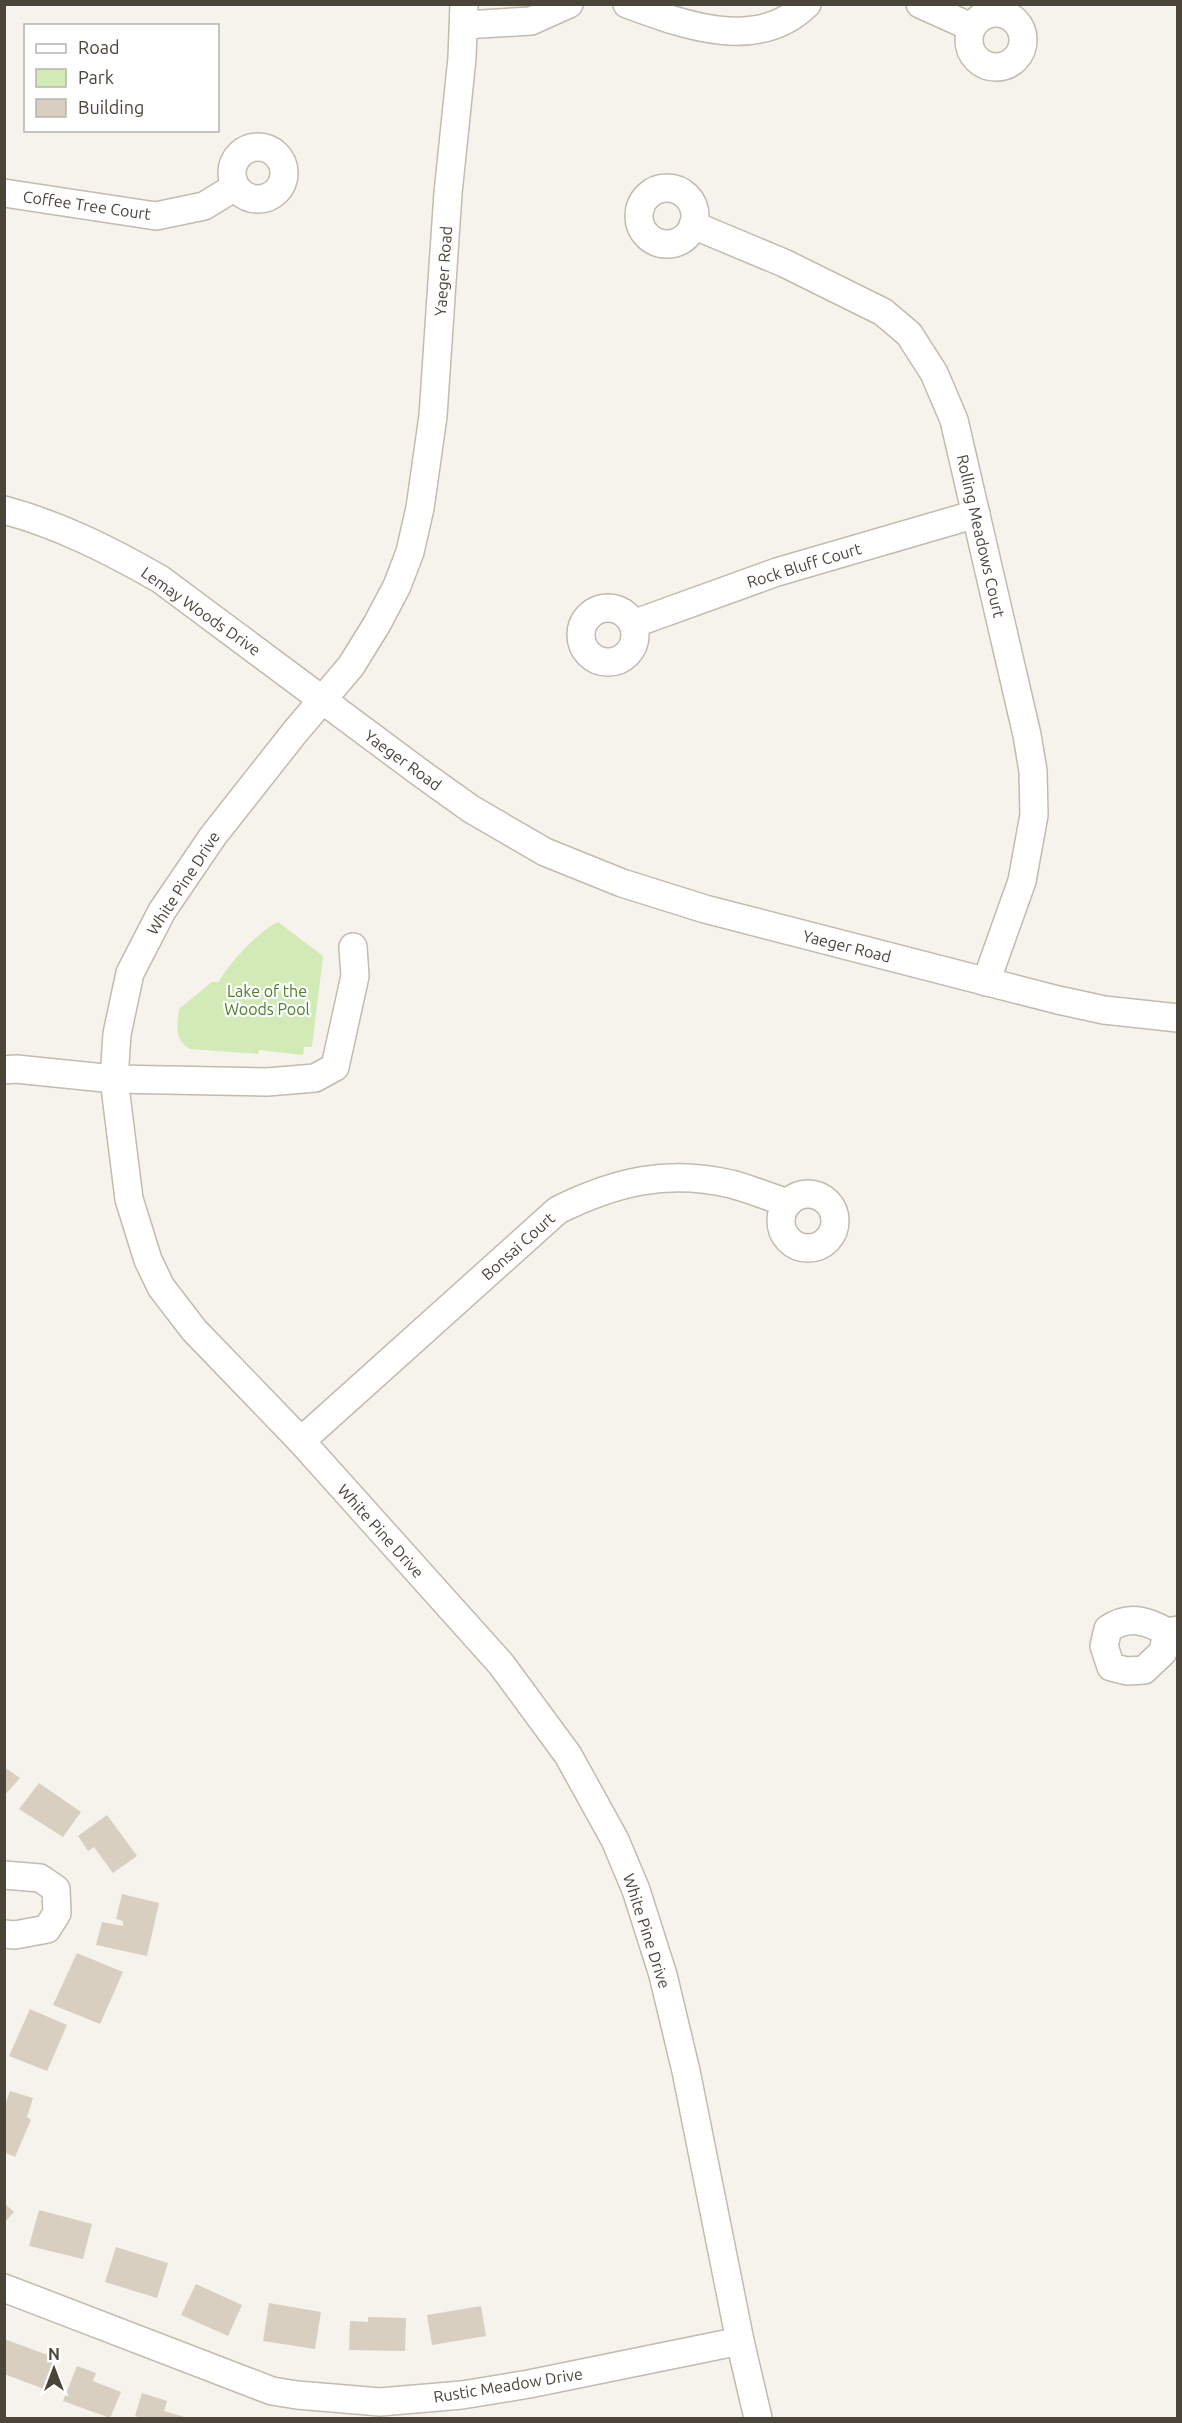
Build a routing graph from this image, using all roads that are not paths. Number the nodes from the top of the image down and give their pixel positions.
1 (569, 4) edge
2 (627, 4) edge
3 (807, 4) edge
4 (920, 4) edge
5 (464, 15) edge
6 (971, 27) dead end
7 (236, 187) dead end
8 (4, 194) edge
9 (693, 225) dead end
10 (4, 510) edge
11 (976, 514) junction
12 (633, 624) dead end
13 (322, 700) junction
14 (353, 947) dead end
15 (986, 982) junction
16 (1178, 1018) edge
17 (4, 1070) edge
18 (114, 1079) junction
19 (788, 1203) dead end
20 (301, 1441) junction
21 (4, 1875) edge
22 (4, 1934) edge
23 (4, 2288) edge
24 (740, 2341) junction
25 (758, 2418) edge

1 - 5 street
2 - 3 street
4 - 6 street
5 - 13 street, Yaeger Road
7 - 8 street, Coffee Tree Court
9 - 11 street, Rolling Meadows Court
10 - 13 street, Lemay Woods Drive
11 - 12 street, Rock Bluff Court
11 - 15 street, Rolling Meadows Court
13 - 15 street, Yaeger Road
13 - 18 street, White Pine Drive
14 - 18 street
15 - 16 street, Yaeger Road
17 - 18 street
18 - 20 street, White Pine Drive
19 - 20 street, Bonsai Court
20 - 24 street, White Pine Drive
21 - 22 street
23 - 24 street, Rustic Meadow Drive
24 - 25 street, White Pine Drive

